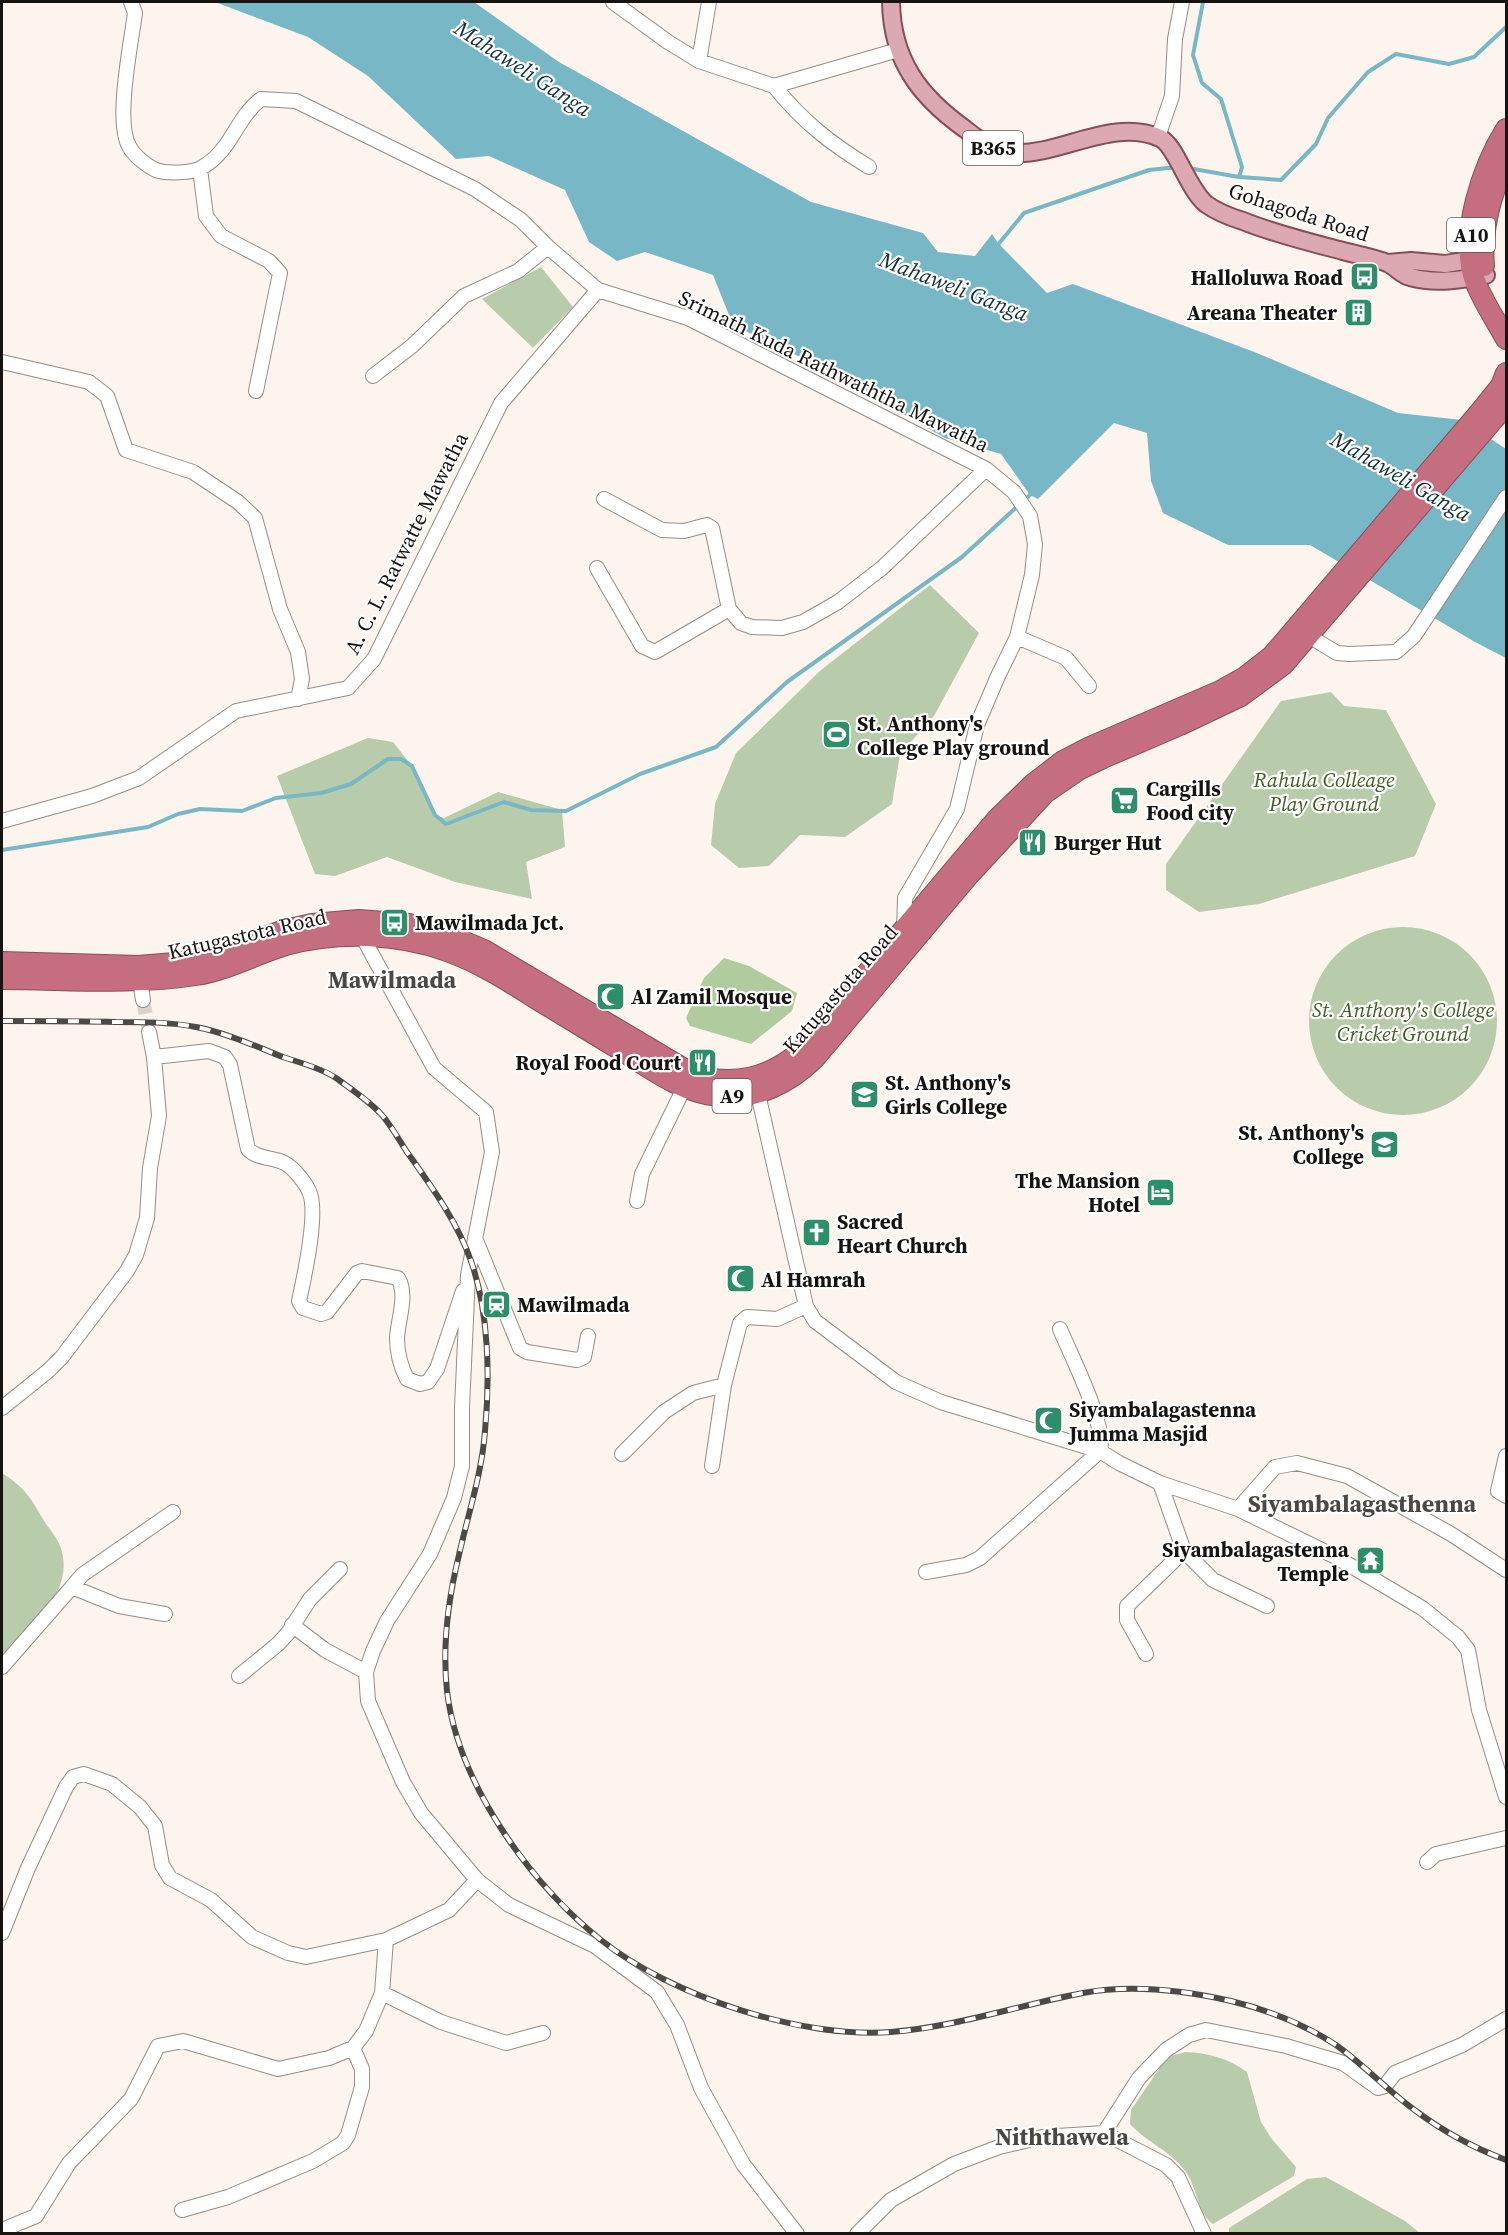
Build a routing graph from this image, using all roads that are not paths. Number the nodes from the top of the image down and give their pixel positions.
1 (131, 2) edge
2 (614, 2) edge
3 (709, 2) edge
4 (891, 2) edge
5 (1182, 2) edge
6 (898, 50) junction
7 (699, 62) junction
8 (774, 86) junction
9 (1506, 129) edge
10 (1158, 137) junction
11 (1506, 161) edge
12 (869, 167) dead end
13 (200, 169) junction
14 (548, 247) junction
15 (1479, 268) junction
16 (598, 290) junction
17 (1506, 311) edge
18 (1506, 339) edge
19 (2, 362) edge
20 (373, 376) dead end
21 (1505, 381) edge
22 (256, 391) dead end
23 (1506, 405) edge
24 (1486, 416) junction
25 (986, 469) junction
26 (1506, 497) edge
27 (604, 499) dead end
28 (597, 568) dead end
29 (729, 609) junction
30 (1316, 616) junction
31 (1309, 636) junction
32 (1017, 637) junction
33 (1089, 686) dead end
34 (298, 699) junction
35 (2, 821) edge
36 (360, 928) junction
37 (906, 938) junction
38 (2, 962) edge
39 (139, 973) junction
40 (2, 979) edge
41 (143, 1000) tunnel mouth
42 (149, 1032) tunnel mouth
43 (154, 1057) junction
44 (756, 1085) junction
45 (685, 1086) junction
46 (637, 1201) dead end
47 (475, 1238) junction
48 (468, 1275) junction
49 (806, 1306) junction
50 (1060, 1329) dead end
51 (588, 1336) dead end
52 (724, 1385) junction
53 (2, 1408) edge
54 (1100, 1451) junction
55 (622, 1454) dead end
56 (1506, 1456) edge
57 (711, 1466) dead end
58 (1160, 1483) junction
59 (1506, 1496) edge
60 (1238, 1509) junction
61 (173, 1512) dead end
62 (1184, 1551) junction
63 (340, 1569) dead end
64 (1506, 1570) edge
65 (926, 1572) dead end
66 (72, 1587) junction
67 (1267, 1606) dead end
68 (165, 1614) dead end
69 (292, 1625) junction
70 (1146, 1654) dead end
71 (2, 1667) edge
72 (366, 1672) junction
73 (239, 1676) dead end
74 (1506, 1797) edge
75 (1506, 1838) edge
76 (1426, 1862) dead end
77 (477, 1880) junction
78 (2, 1933) edge
79 (386, 1940) junction
80 (382, 1993) junction
81 (1506, 2019) edge
82 (543, 2033) dead end
83 (353, 2048) junction
84 (1104, 2133) junction
85 (182, 2210) dead end
86 (2, 2230) edge
87 (797, 2234) edge
88 (857, 2234) edge
89 (1204, 2234) edge

1 - 13 street
2 - 7 street
3 - 7 street
4 - 6 main road, B365
5 - 10 street
6 - 8 street
6 - 10 main road, B365
7 - 8 street
8 - 12 street
9 - 15 highway, A10
10 - 15 main road, Gohagoda Road
11 - 15 highway, A10
13 - 14 street, Srimath Kuda Rathwaththa Mawatha
13 - 22 street
14 - 16 street, Srimath Kuda Rathwaththa Mawatha
14 - 20 street
15 - 17 highway, A10
15 - 18 highway, A10
16 - 25 street, Srimath Kuda Rathwaththa Mawatha
16 - 34 street, A. C. L. Ratwatte Mawatha
19 - 34 street
21 - 24 highway, A9
23 - 24 highway, A9
24 - 30 highway, A9
25 - 29 street
25 - 32 street, Srimath Kuda Rathwaththa Mawatha
26 - 31 street
27 - 29 street
28 - 29 street
30 - 31 highway, Katugastota Road / A9
30 - 37 highway, Katugastota Road / A9
31 - 37 highway, Katugastota Road / A9
32 - 33 street
32 - 37 street
34 - 35 street, A. C. L. Ratwatte Mawatha
36 - 39 highway, Katugastota Road / A9
36 - 44 highway, Katugastota Road / A9
36 - 45 highway, Katugastota Road / A9
36 - 47 street
37 - 44 highway, Katugastota Road / A9
38 - 39 highway, Katugastota Road / A9
39 - 40 highway, Katugastota Road / A9
39 - 41 street
42 - 43 street
43 - 48 street
43 - 53 street
44 - 45 highway, Katugastota Road / A9
44 - 49 street
45 - 46 street
47 - 48 street
47 - 51 street
48 - 72 street
49 - 52 street
49 - 54 street
50 - 54 street
52 - 55 street
52 - 57 street
54 - 58 street
54 - 65 street
56 - 59 street
58 - 60 street
58 - 62 street
60 - 64 street
60 - 74 street
61 - 66 street
62 - 67 street
62 - 70 street
63 - 69 street
66 - 68 street
66 - 71 street
69 - 72 street
69 - 73 street
72 - 77 street
75 - 76 street
77 - 79 street
77 - 87 street
78 - 79 street
79 - 80 street
80 - 82 street
80 - 83 street
81 - 84 street
83 - 85 street
83 - 86 street
84 - 88 street
84 - 89 street

